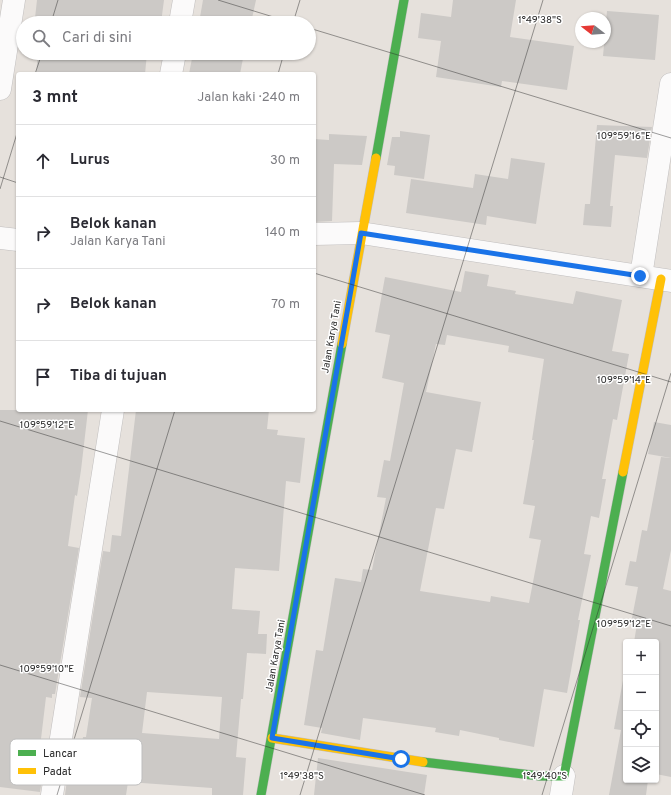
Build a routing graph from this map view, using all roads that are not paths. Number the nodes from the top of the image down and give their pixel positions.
1 (14, 0) edge
2 (184, 0) edge
3 (404, 0) edge
4 (181, 16) edge
5 (174, 60) edge
6 (171, 72) edge
7 (671, 84) edge
8 (0, 89) edge
9 (361, 233) junction
10 (316, 234) edge
11 (0, 238) edge
12 (16, 240) edge
13 (657, 279) edge
14 (113, 412) edge
15 (272, 738) junction
16 (61, 739) edge
17 (54, 785) edge
18 (563, 786) edge
19 (52, 795) edge
20 (261, 795) edge

1 - 8 street
2 - 4 street
3 - 9 street, Jalan Karya Tani
5 - 6 street
7 - 13 street
9 - 10 street
9 - 13 street
9 - 15 street, Jalan Karya Tani
11 - 12 street
13 - 18 street
14 - 16 street
15 - 18 street
15 - 20 street, Jalan Karya Tani
17 - 19 street

